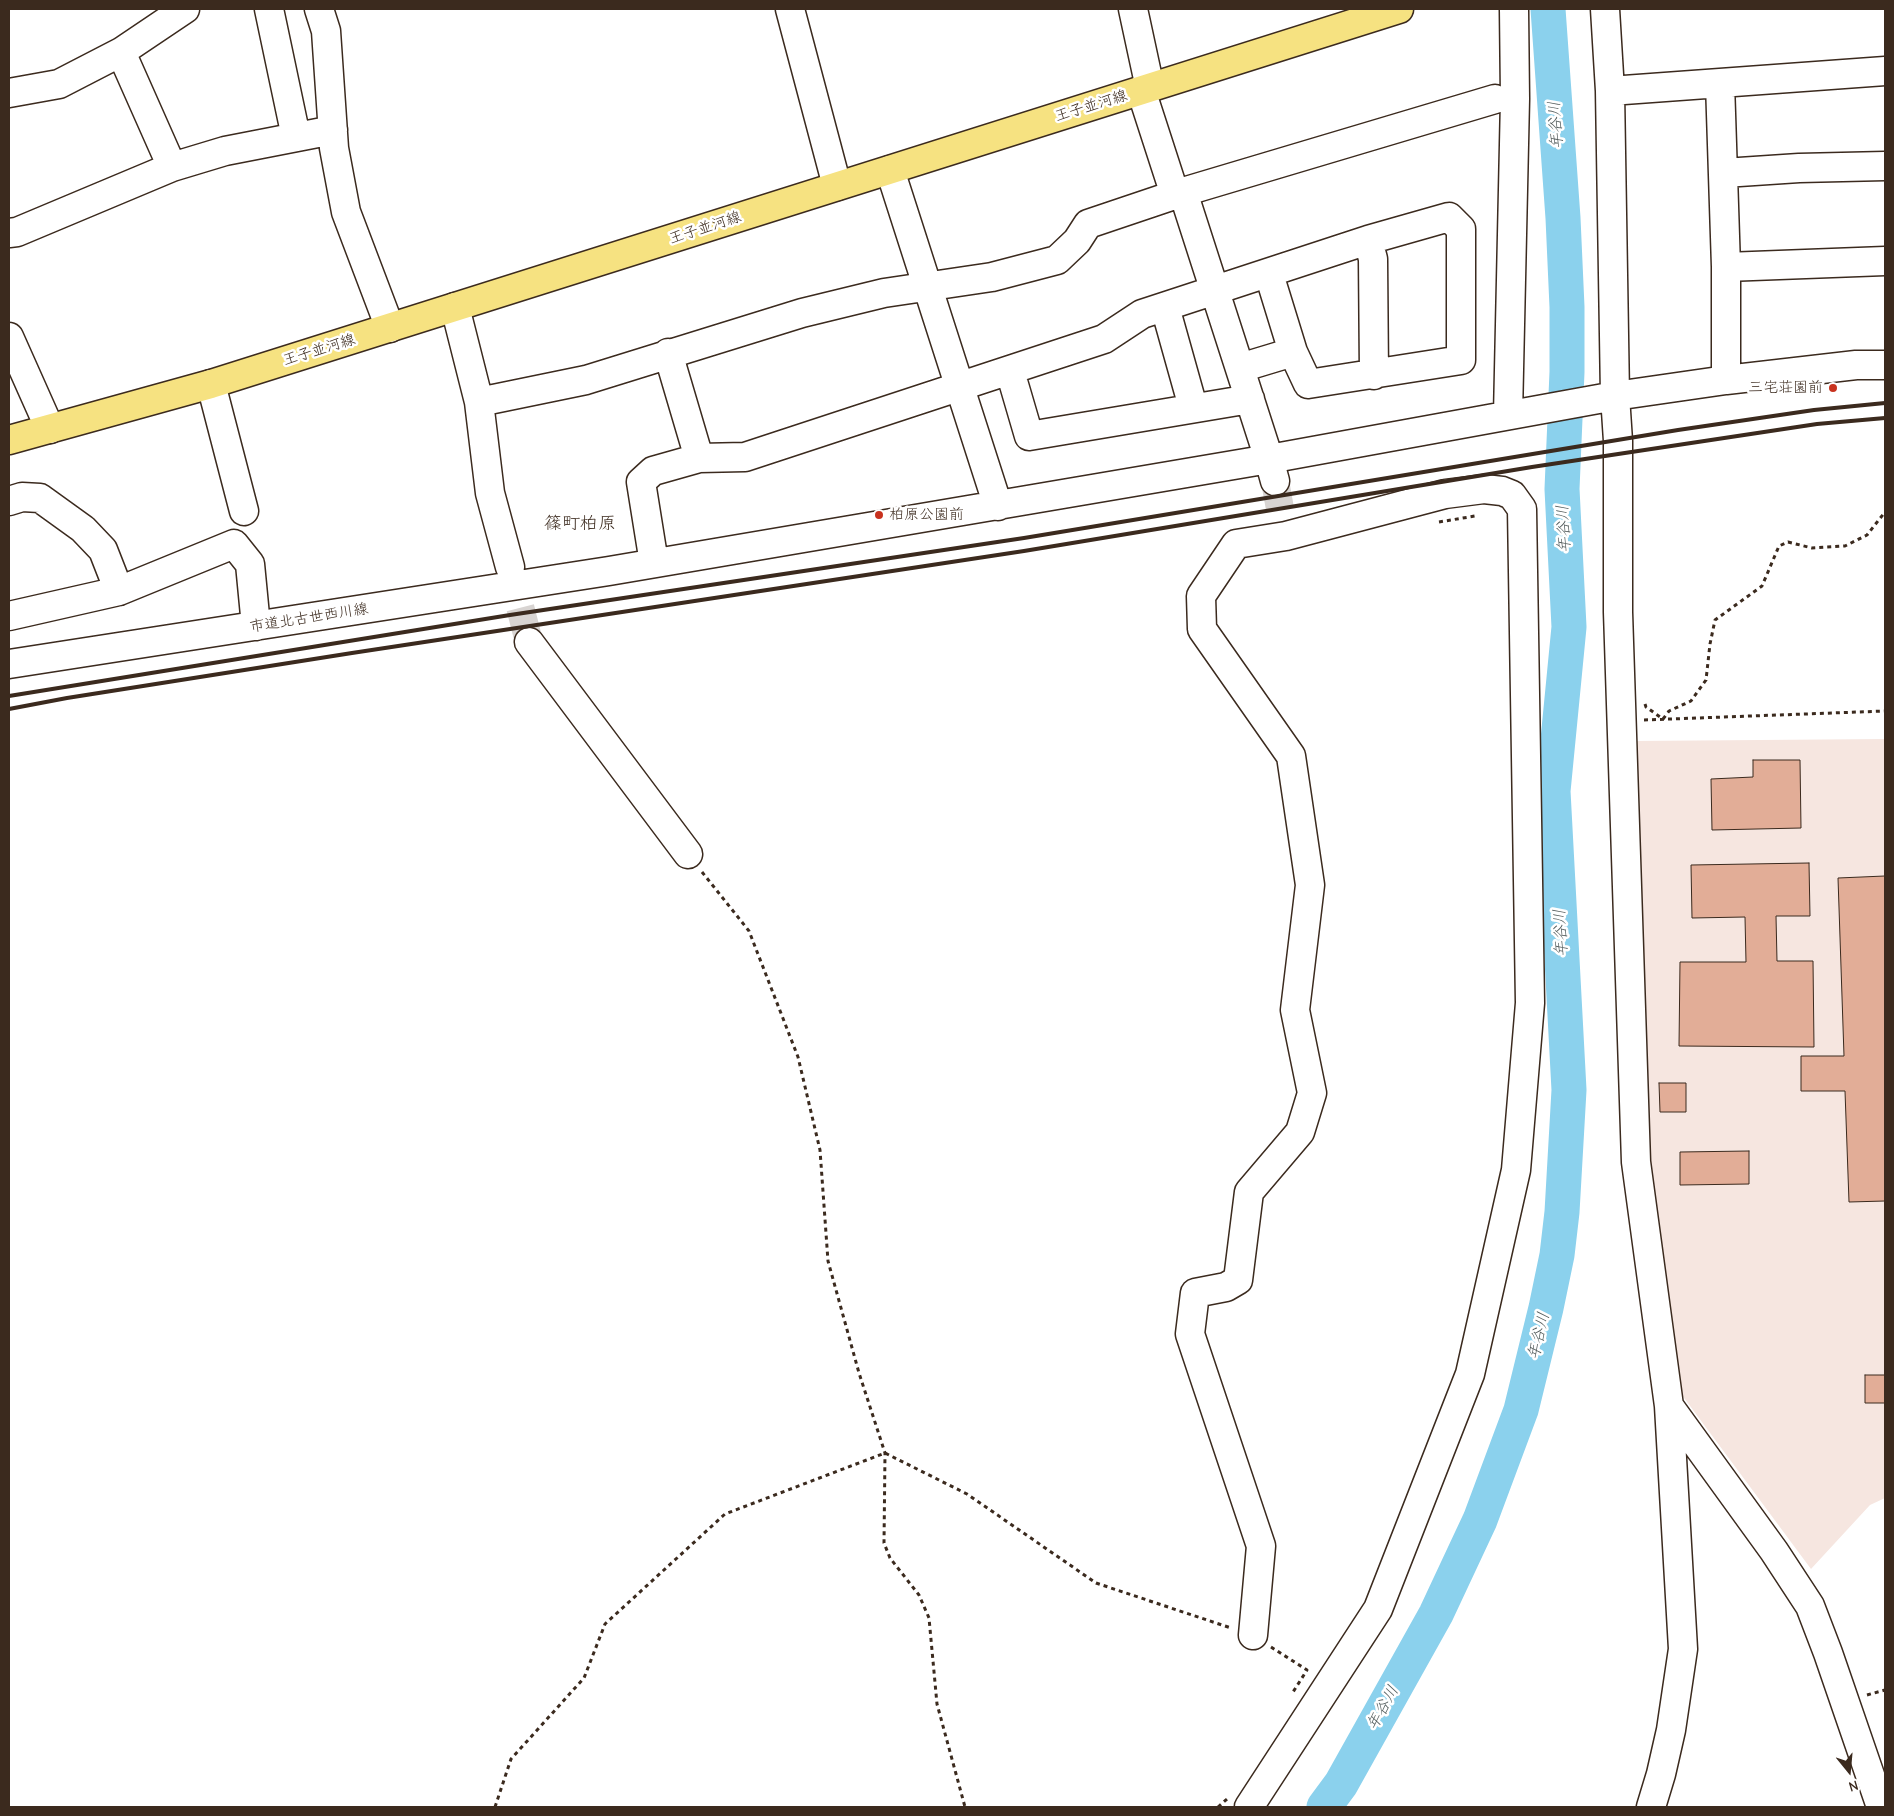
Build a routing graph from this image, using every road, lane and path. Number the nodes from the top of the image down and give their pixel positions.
1 (185, 9) edge
2 (269, 9) edge
3 (319, 9) edge
4 (790, 9) edge
5 (1133, 9) edge
6 (1399, 9) edge
7 (1514, 9) edge
8 (1605, 9) edge
9 (122, 52) junction
10 (1885, 70) edge
11 (1720, 83) junction
12 (1146, 89) junction
13 (1610, 91) junction
14 (9, 93) edge
15 (1495, 99) dead end
16 (333, 130) junction
17 (296, 137) junction
18 (1885, 166) edge
19 (172, 167) junction
20 (890, 170) junction
21 (1724, 173) junction
22 (837, 186) junction
23 (1179, 193) junction
24 (9, 233) edge
25 (1368, 240) junction
26 (1885, 260) edge
27 (1726, 266) junction
28 (1269, 274) junction
29 (928, 286) junction
30 (1215, 291) junction
31 (1165, 306) junction
32 (455, 307) junction
33 (390, 328) junction
34 (9, 338) edge
35 (1293, 352) junction
36 (668, 354) junction
37 (1885, 365) edge
38 (1240, 368) junction
39 (1010, 371) junction
40 (1374, 374) junction
41 (1726, 380) junction
42 (211, 384) junction
43 (961, 386) junction
44 (1607, 398) junction
45 (1250, 399) junction
46 (479, 402) junction
47 (1193, 407) junction
48 (1519, 413) junction
49 (50, 429) junction
50 (9, 440) edge
51 (699, 458) junction
52 (1272, 470) junction
53 (9, 501) edge
54 (998, 506) junction
55 (244, 511) dead end
56 (1885, 512) edge
57 (654, 563) junction
58 (510, 566) tunnel mouth
59 (119, 591) junction
60 (9, 616) edge
61 (256, 626) junction
62 (529, 642) tunnel mouth
63 (9, 664) edge
64 (1643, 698) dead end
65 (1885, 711) edge
66 (1663, 719) junction
67 (1621, 720) junction
68 (688, 854) joint
69 (1669, 1406) junction
70 (885, 1453) junction
71 (1253, 1635) junction
72 (1292, 1696) dead end
73 (1240, 1801) edge
74 (495, 1807) edge
75 (965, 1807) edge
76 (1218, 1807) edge
77 (1651, 1807) edge
78 (1881, 1807) edge

1 - 9 street
2 - 17 street
3 - 16 street
4 - 22 street
5 - 12 street
6 - 12 main road, 王子並河線
7 - 48 street
8 - 13 street
9 - 14 street
9 - 19 street
10 - 11 street
11 - 13 street
11 - 21 street
12 - 20 main road, 王子並河線
12 - 23 street
13 - 44 street
15 - 23 street
16 - 17 street
16 - 33 street
17 - 19 street
18 - 21 street
19 - 24 street
20 - 22 main road, 王子並河線
20 - 29 street
21 - 27 street
22 - 32 main road, 王子並河線
23 - 29 street
23 - 30 street
25 - 28 street
25 - 40 street
25 - 40 street
26 - 27 street
27 - 41 street
28 - 30 street
28 - 35 street
29 - 36 street
29 - 43 street
30 - 31 street
30 - 38 street
31 - 39 street
31 - 47 street
32 - 33 main road, 王子並河線
32 - 46 street
33 - 42 main road, 王子並河線
34 - 49 street
35 - 38 street
35 - 40 street
36 - 46 street
36 - 51 street
37 - 41 street, 市道北古世西川線
38 - 45 street
39 - 43 street
39 - 47 street
41 - 44 street, 市道北古世西川線
42 - 49 main road, 王子並河線
42 - 55 street
43 - 51 street
43 - 54 street
44 - 48 street, 市道北古世西川線
44 - 67 street
45 - 47 street
45 - 52 street
46 - 58 street
48 - 52 street, 市道北古世西川線
49 - 50 main road, 王子並河線
51 - 57 street
52 - 54 street, 市道北古世西川線
53 - 59 street
54 - 57 street, 市道北古世西川線
56 - 66 path
57 - 61 street, 市道北古世西川線
59 - 60 street
59 - 61 street
61 - 63 street, 市道北古世西川線
62 - 68 street
64 - 66 path
65 - 66 path
66 - 67 path
67 - 69 street
68 - 70 path
69 - 77 street
69 - 78 street
70 - 71 path
70 - 74 path
70 - 75 path
71 - 72 path
71 - 73 street
73 - 76 path

